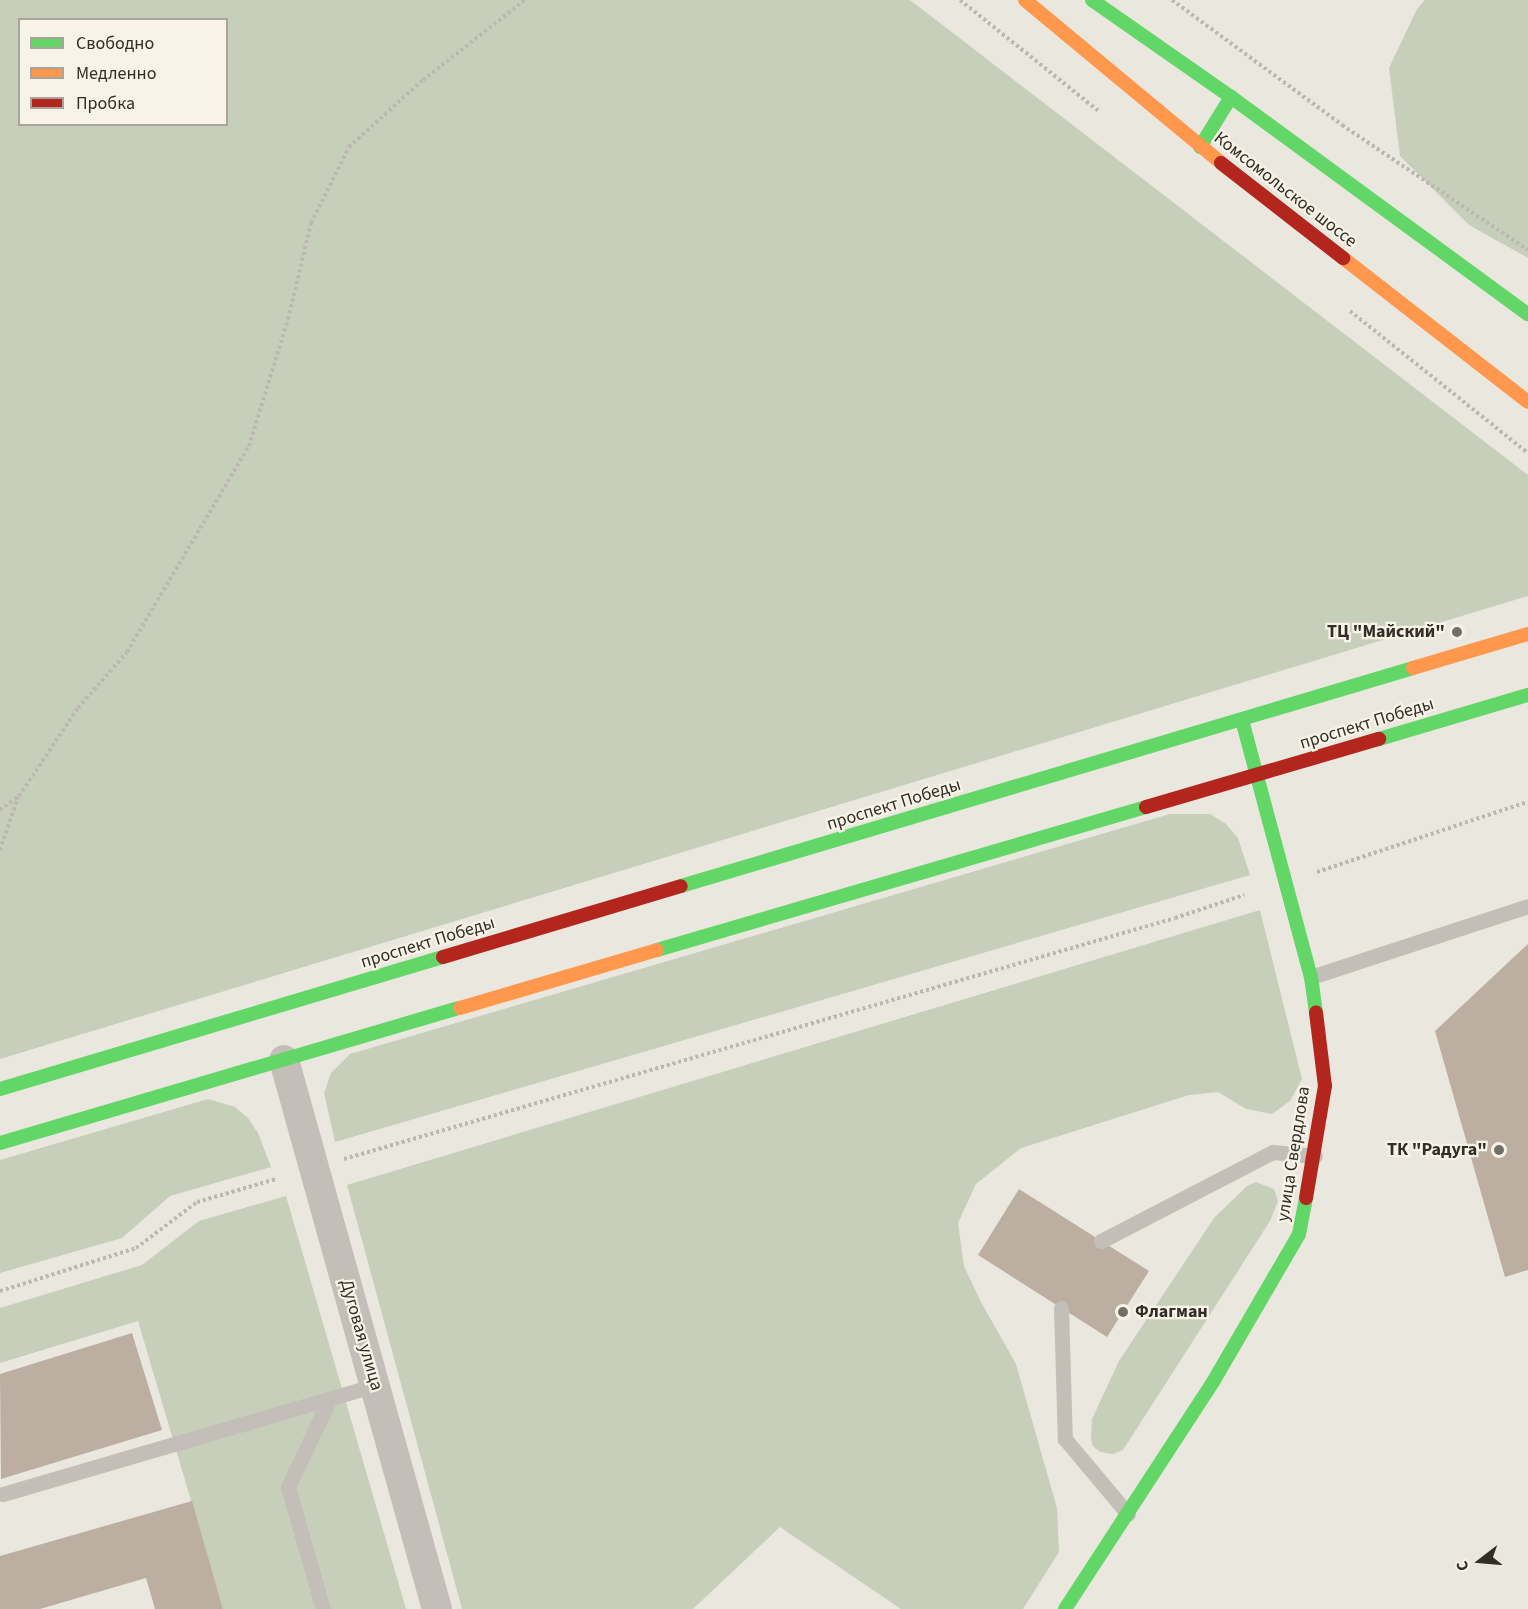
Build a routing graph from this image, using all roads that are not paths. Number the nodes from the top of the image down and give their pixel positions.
1 (1025, 0) edge
2 (1092, 0) edge
3 (1231, 97) junction
4 (1200, 147) junction
5 (1528, 314) edge
6 (1528, 402) edge
7 (1528, 634) edge
8 (1528, 695) edge
9 (1242, 720) junction
10 (1257, 775) junction
11 (1528, 906) edge
12 (1311, 977) junction
13 (283, 1055) junction
14 (0, 1089) edge
15 (0, 1143) edge
16 (1315, 1156) junction
17 (1101, 1241) dead end
18 (1061, 1308) dead end
19 (375, 1385) junction
20 (330, 1398) junction
21 (3, 1494) dead end
22 (1128, 1514) junction
23 (323, 1609) edge
24 (437, 1609) edge
25 (1065, 1609) edge

1 - 4 main road, Комсомольское шоссе
2 - 3 main road
3 - 4 main road
3 - 5 main road
4 - 6 main road, Комсомольское шоссе
7 - 9 main road, проспект Победы
8 - 10 main road, проспект Победы
9 - 10 main road, улица Свердлова
9 - 14 main road, проспект Победы
10 - 12 main road, улица Свердлова
10 - 13 main road, проспект Победы
11 - 12 lane
12 - 16 main road, улица Свердлова
13 - 15 main road, проспект Победы
13 - 19 street, Дуговая улица
16 - 17 lane
16 - 22 main road, улица Свердлова
18 - 22 lane
19 - 20 lane
19 - 24 street, Дуговая улица
20 - 21 lane
20 - 23 lane
22 - 25 main road, улица Свердлова

